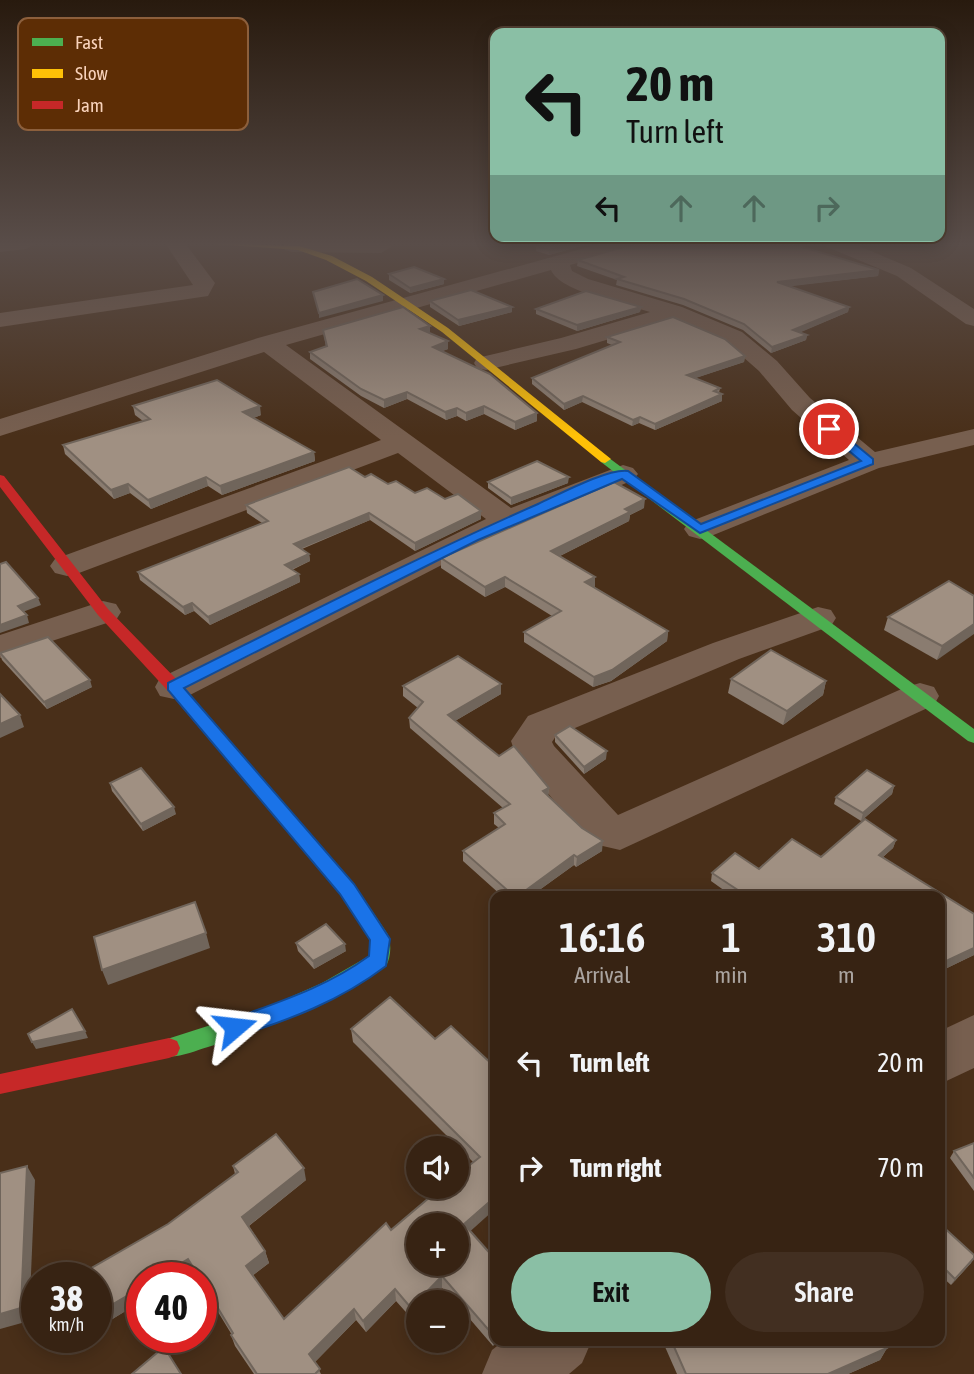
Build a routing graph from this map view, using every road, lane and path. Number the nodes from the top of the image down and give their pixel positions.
1 (89, 307) edge
2 (391, 307) edge
3 (411, 307) edge
4 (659, 307) edge
5 (957, 307) edge
6 (674, 312) junction
7 (974, 318) edge
8 (0, 320) edge
9 (267, 343) junction
10 (486, 363) junction
11 (0, 428) edge
12 (974, 437) edge
13 (402, 442) junction
14 (869, 462) junction
15 (623, 474) junction
16 (0, 479) edge
17 (509, 521) junction
18 (700, 529) junction
19 (67, 566) junction
20 (103, 612) junction
21 (818, 618) junction
22 (0, 647) edge
23 (174, 687) junction
24 (920, 696) junction
25 (974, 737) edge
26 (974, 1039) edge
27 (945, 1057) edge
28 (0, 1084) edge
29 (551, 1346) edge
30 (516, 1374) edge

1 - 8 street
2 - 9 street
3 - 10 street
4 - 6 street
5 - 7 street
6 - 10 street
6 - 14 street
9 - 11 street
9 - 13 street
10 - 15 street
12 - 14 street
13 - 17 street
13 - 19 street
14 - 18 street
15 - 17 street
15 - 18 street
16 - 19 street
17 - 23 street
18 - 21 street
19 - 20 street
20 - 22 street
20 - 23 street
21 - 24 street
21 - 24 street
23 - 28 street
24 - 25 street
26 - 27 street
29 - 30 street

